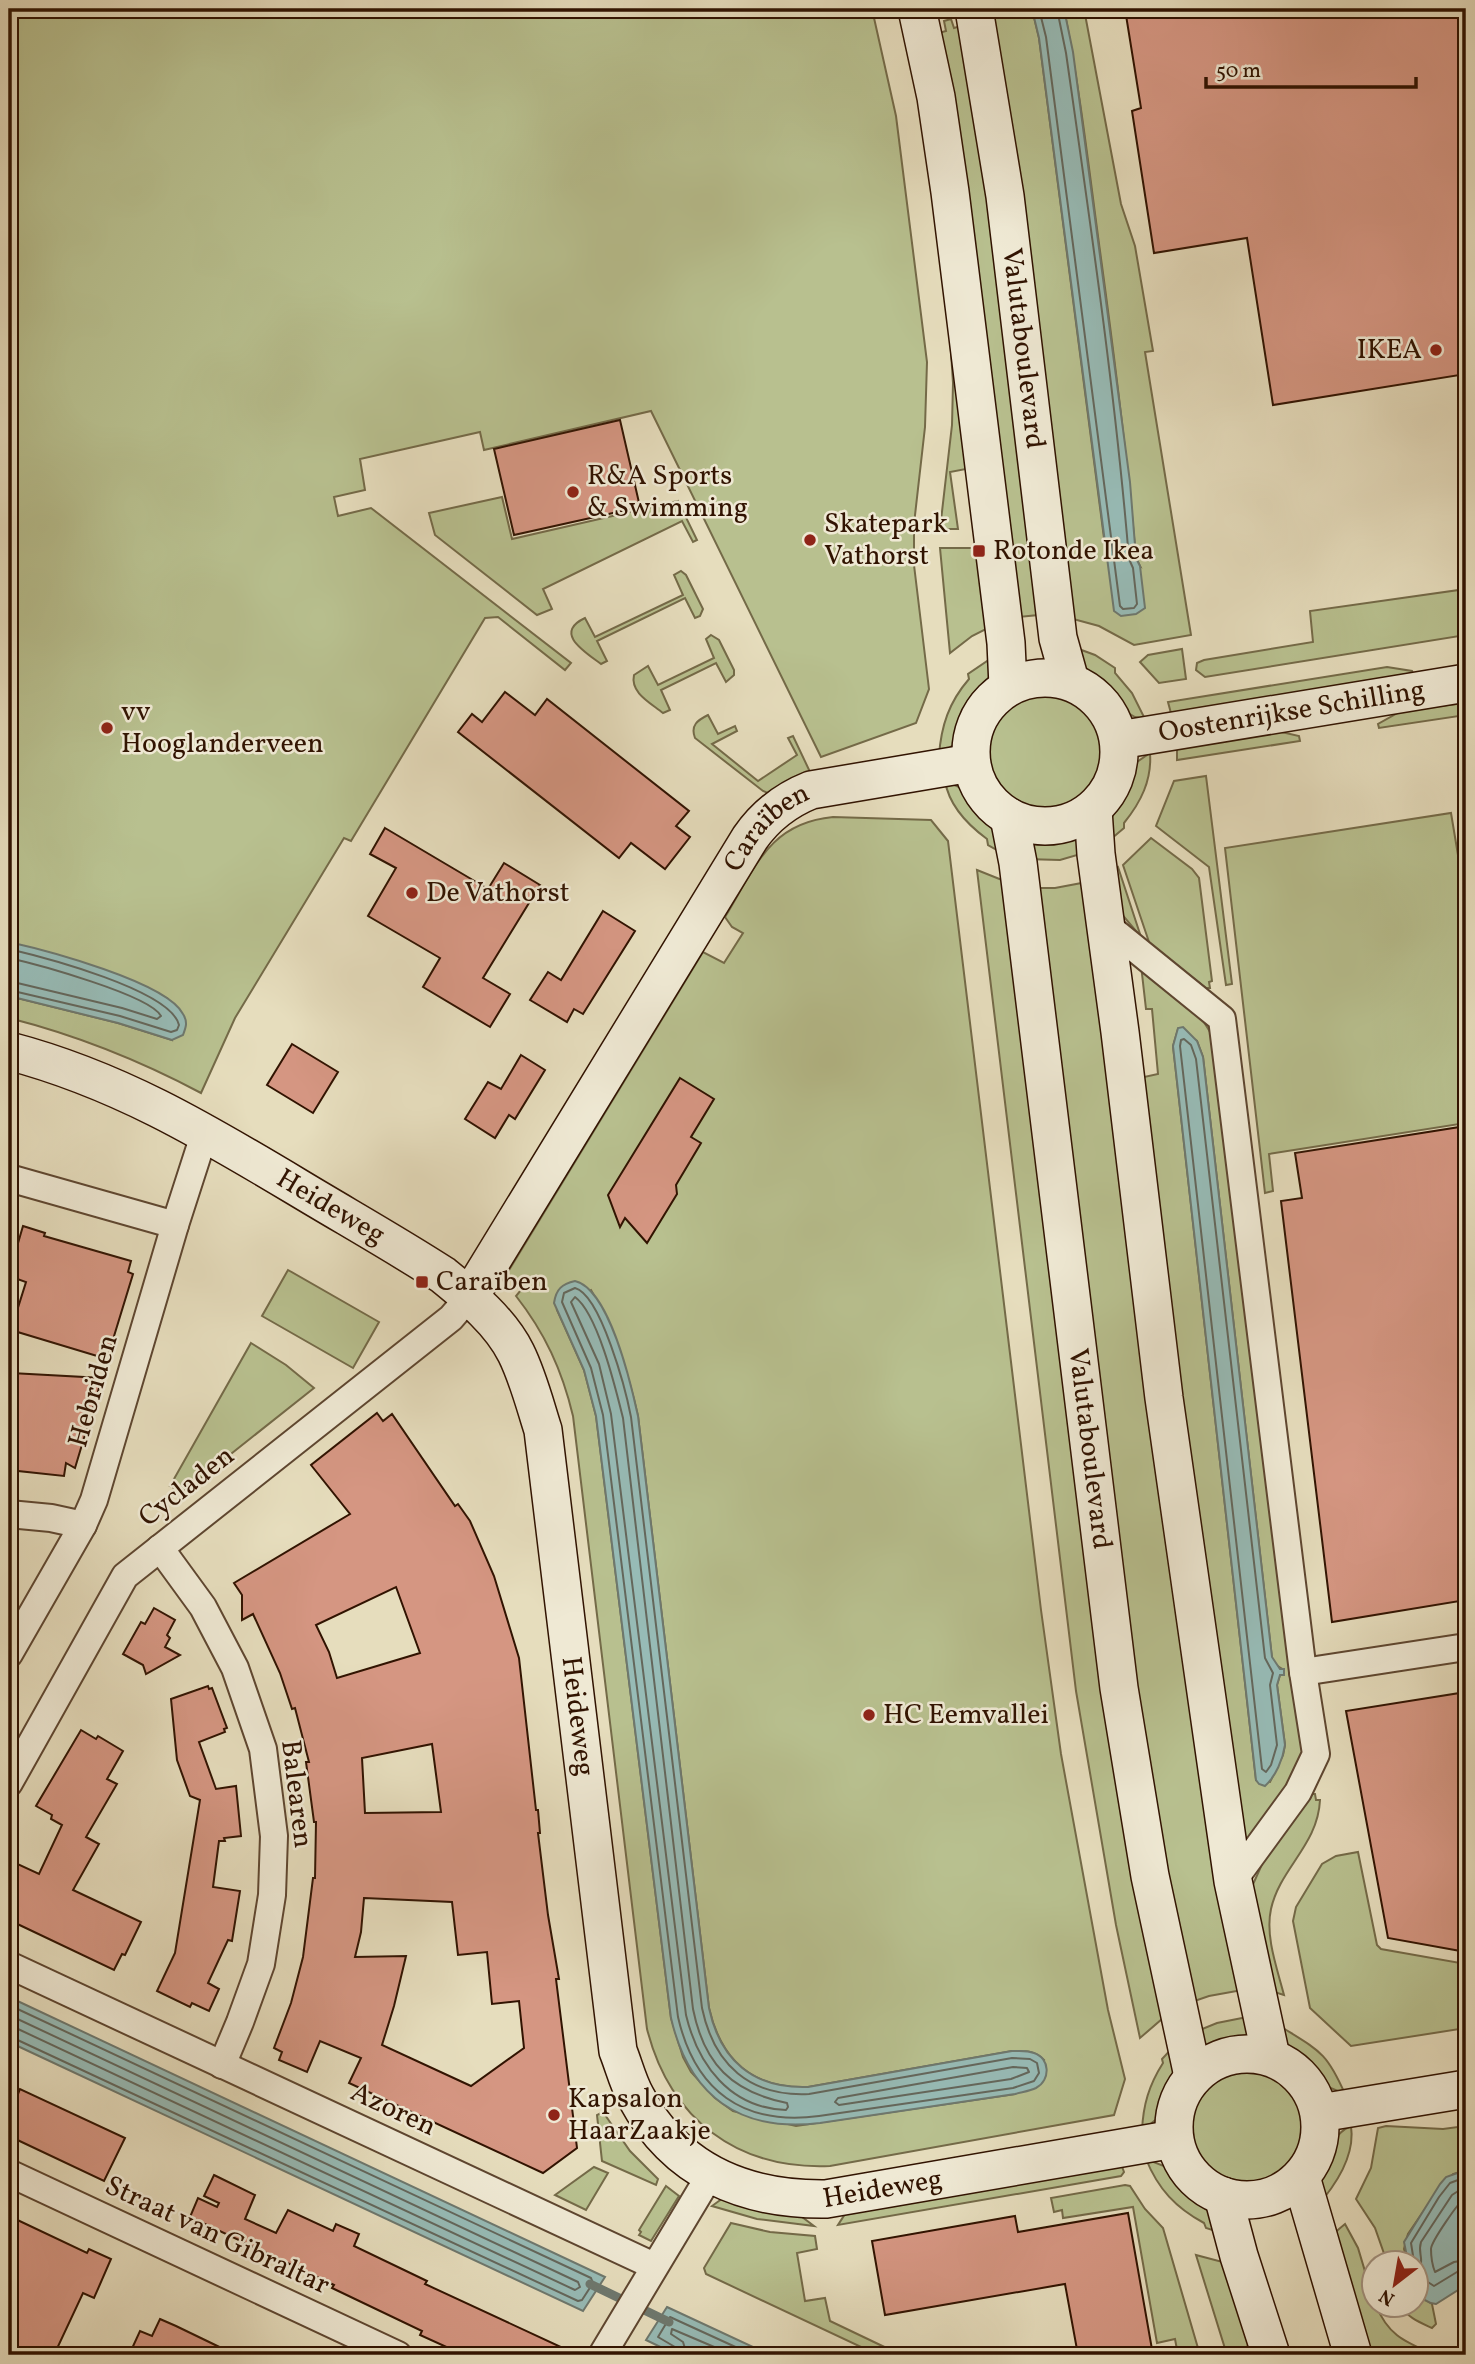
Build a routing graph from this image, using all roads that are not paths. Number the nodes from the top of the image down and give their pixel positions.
1 (975, 11) edge
2 (919, 18) edge
3 (1070, 681) junction
4 (1466, 683) edge
5 (1008, 687) junction
6 (1119, 740) junction
7 (971, 763) junction
8 (1093, 810) junction
9 (1009, 817) junction
10 (1106, 925) junction
11 (9, 1051) edge
12 (205, 1132) junction
13 (9, 1178) edge
14 (174, 1225) junction
15 (470, 1296) junction
16 (9, 1514) edge
17 (83, 1525) junction
18 (160, 1548) junction
19 (1466, 1647) edge
20 (9, 1654) edge
21 (1303, 1672) junction
22 (9, 1783) edge
23 (1233, 1881) junction
24 (9, 1965) edge
25 (1271, 2057) junction
26 (222, 2065) junction
27 (1194, 2076) junction
28 (1466, 2089) edge
29 (1320, 2113) junction
30 (1174, 2139) junction
31 (9, 2172) edge
32 (710, 2175) junction
33 (1301, 2177) junction
34 (1223, 2196) junction
35 (654, 2266) junction
36 (607, 2346) edge
37 (1265, 2351) edge
38 (1354, 2352) edge
39 (398, 2355) edge

1 - 3 main road, Valutaboulevard
2 - 5 main road, Valutaboulevard
3 - 5 main road
3 - 6 main road
4 - 6 main road, Oostenrijkse Schilling
5 - 7 main road
6 - 8 main road
7 - 9 main road
7 - 15 main road, Caraïben
8 - 9 main road
8 - 10 main road
9 - 27 main road, Valutaboulevard
10 - 21 street
10 - 23 main road
11 - 12 main road, Heideweg
12 - 14 street, Hebriden
12 - 15 main road, Heideweg
13 - 14 street
14 - 17 street, Hebriden
15 - 18 street, Cycladen
15 - 32 main road, Heideweg
16 - 17 street
17 - 20 street, Hebriden
18 - 22 street, Cycladen
18 - 26 street, Balearen
19 - 21 street
21 - 23 street
23 - 25 main road
24 - 26 street, Azoren
25 - 27 main road
25 - 29 main road
26 - 35 street, Azoren
27 - 30 main road
28 - 29 main road
29 - 33 main road
30 - 32 main road, Heideweg
30 - 34 main road
31 - 39 street, Straat van Gibraltar
32 - 35 street
33 - 34 main road
33 - 38 main road
34 - 37 main road
35 - 36 street

